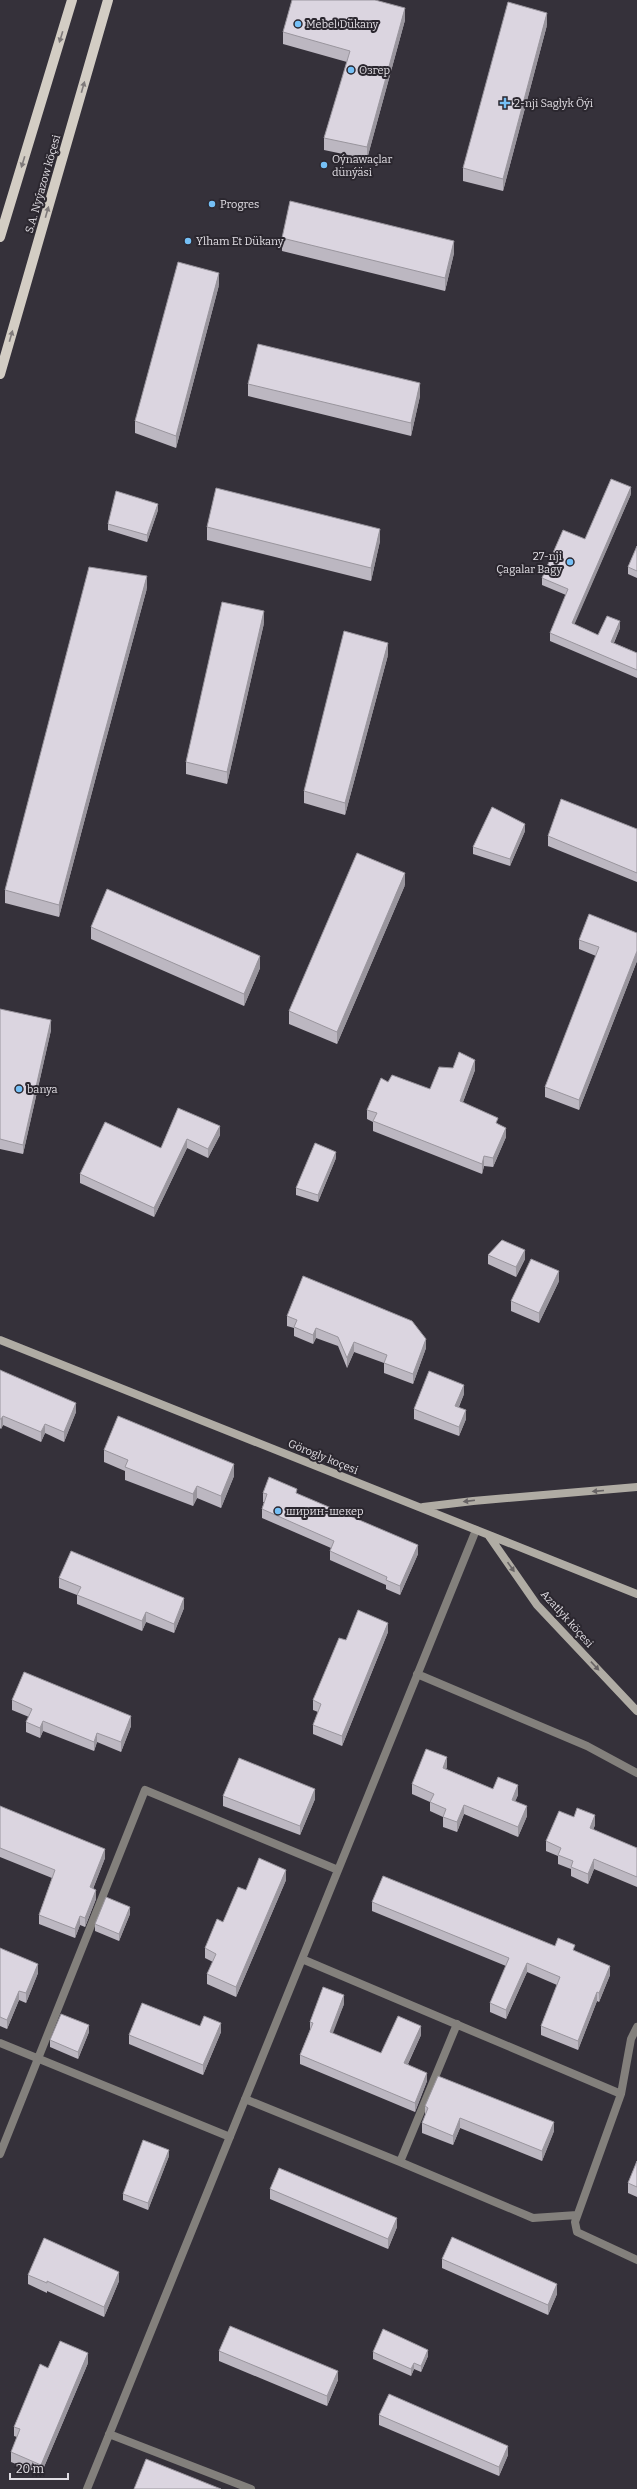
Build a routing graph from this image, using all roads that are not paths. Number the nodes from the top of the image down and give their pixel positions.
1 (72, 0) edge
2 (108, 0) edge
3 (0, 237) edge
4 (0, 374) edge
5 (0, 1340) edge
6 (637, 1487) edge
7 (421, 1508) junction
8 (476, 1530) junction
9 (488, 1535) junction
10 (637, 1594) edge
11 (417, 1674) junction
12 (637, 1711) edge
13 (637, 1773) edge
14 (338, 1870) junction
15 (302, 1959) junction
16 (457, 2024) junction
17 (637, 2026) edge
18 (0, 2043) edge
19 (38, 2058) junction
20 (622, 2094) junction
21 (245, 2099) junction
22 (230, 2137) junction
23 (0, 2154) edge
24 (400, 2162) junction
25 (577, 2215) junction
26 (637, 2260) edge
27 (109, 2434) junction
28 (87, 2489) edge
29 (251, 2489) edge

1 -> 3 main road
4 -> 2 main road, S.A. Nyýazow köçesi
5 - 7 street, Görogly koçesi
6 -> 7 street
7 - 8 street, Görogly koçesi
8 - 9 street, Görogly koçesi
8 - 11 street
9 - 10 street, Görogly koçesi
9 -> 12 street, Azatlyk köçesi
11 - 13 street
11 - 14 street
14 - 15 street
14 - 19 street
15 - 16 street
15 - 21 street
16 - 20 street
16 - 24 street
17 - 20 street
18 - 19 street
19 - 22 street
19 - 23 street
20 - 25 street
21 - 22 street
21 - 24 street
22 - 27 street
24 - 25 street
25 - 26 street
27 - 28 street
27 - 29 street

